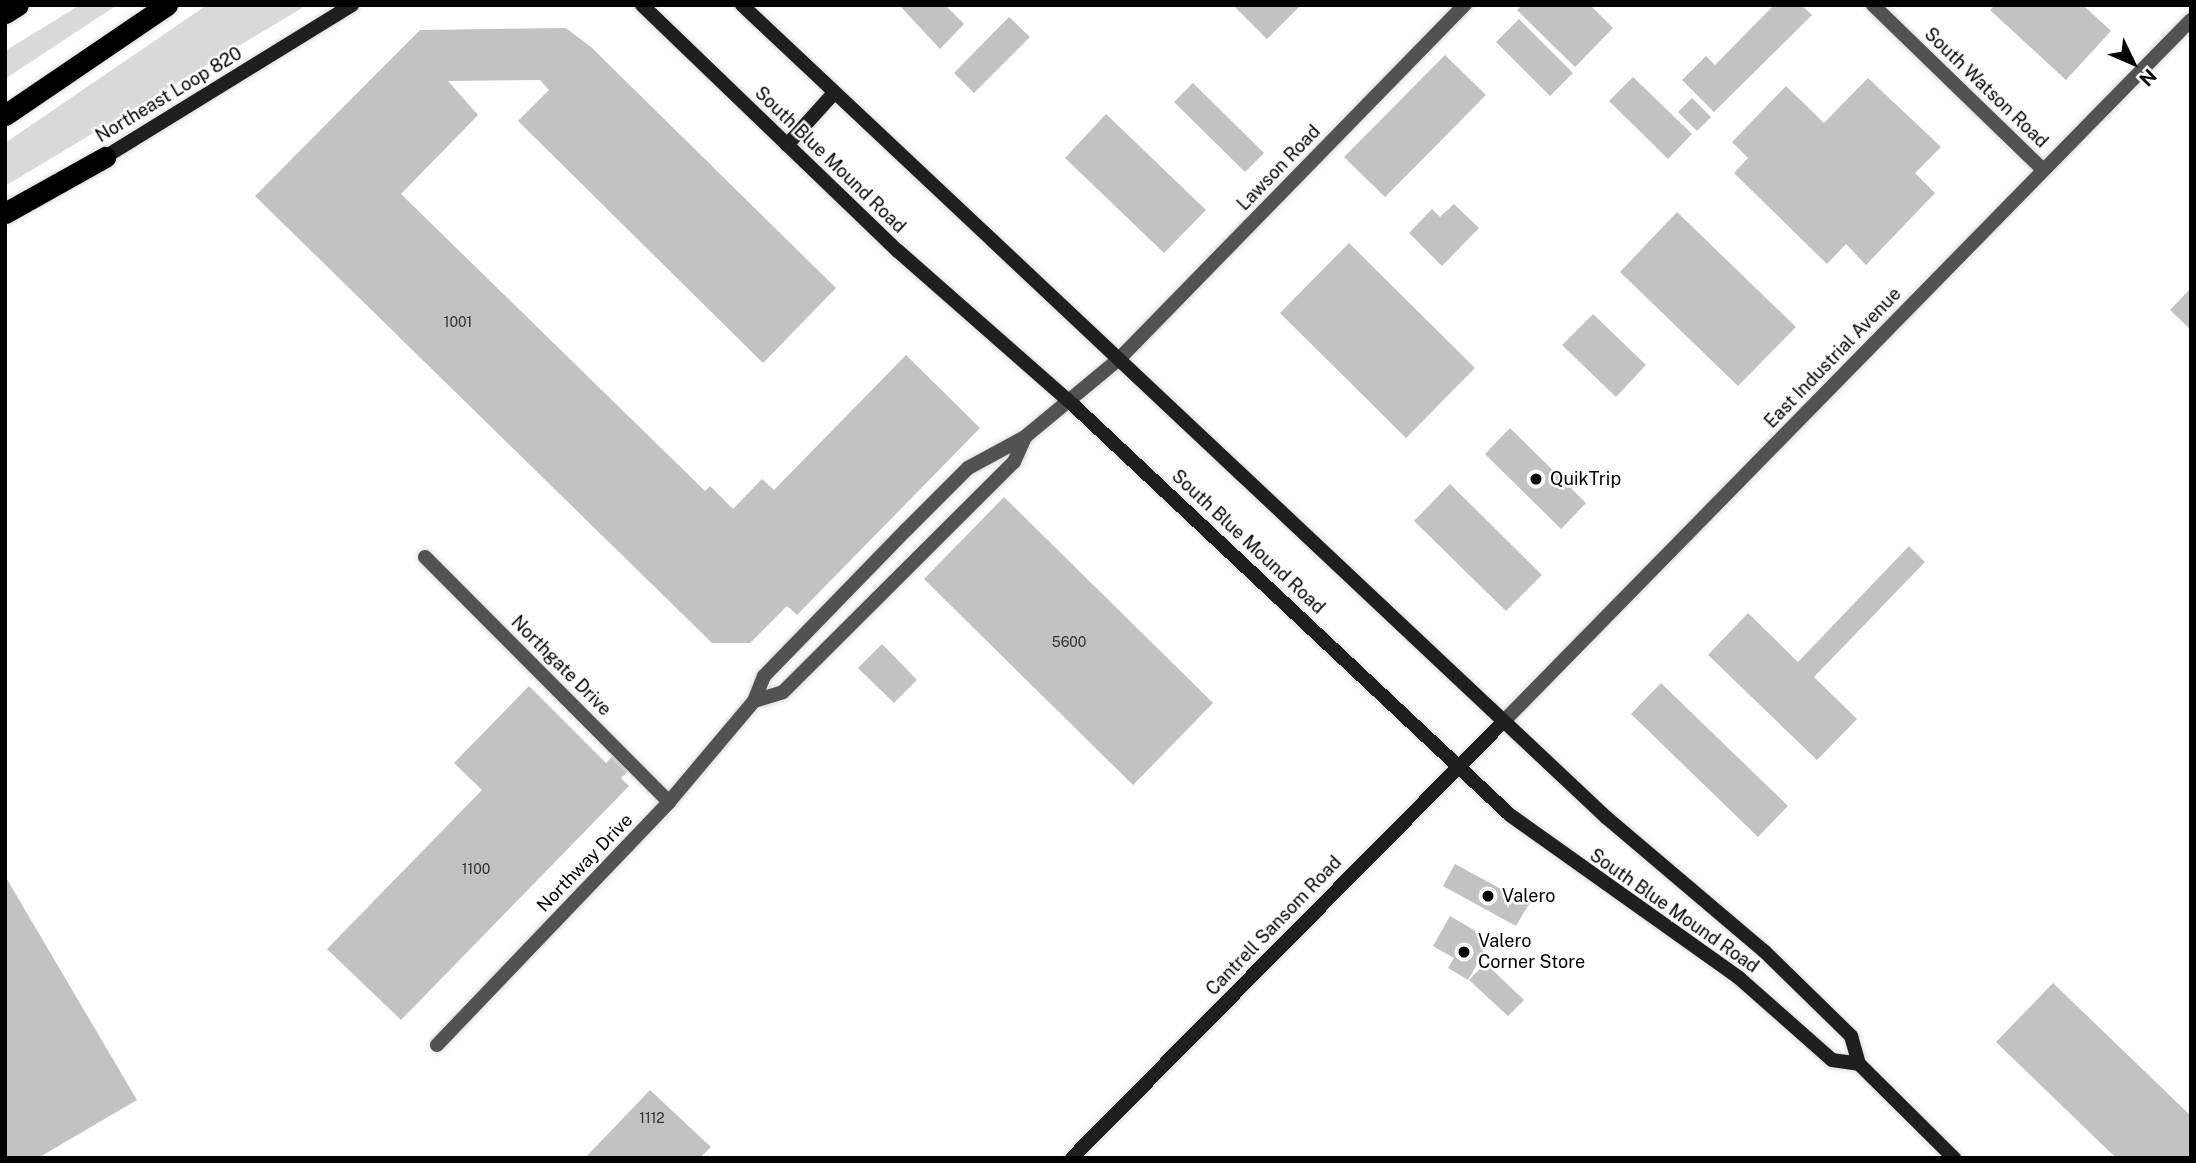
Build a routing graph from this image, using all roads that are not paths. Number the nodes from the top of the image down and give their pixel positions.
1 (18, 5) edge
2 (167, 5) edge
3 (352, 5) edge
4 (642, 5) edge
5 (742, 5) edge
6 (1465, 5) edge
7 (1873, 5) edge
8 (5, 13) edge
9 (2191, 20) edge
10 (834, 93) junction
11 (5, 115) edge
12 (787, 145) junction
13 (105, 157) joint
14 (2042, 169) junction
15 (5, 215) edge
16 (1120, 358) junction
17 (1069, 401) junction
18 (1026, 437) junction
19 (425, 557) dead end
20 (754, 701) junction
21 (1503, 722) junction
22 (1458, 767) junction
23 (669, 802) junction
24 (437, 1045) dead end
25 (1859, 1064) junction
26 (1072, 1158) edge
27 (1954, 1158) edge

1 - 8 highway
2 - 11 highway
3 - 13 main road, Northeast Loop 820
4 - 12 main road, South Blue Mound Road
5 - 10 main road, South Blue Mound Road
6 - 16 street, Lawson Road
7 - 14 street, South Watson Road
9 - 14 street, East Industrial Avenue
10 - 12 main road
10 - 16 main road, South Blue Mound Road
12 - 17 main road, South Blue Mound Road
13 - 15 highway
14 - 21 street, East Industrial Avenue
16 - 17 street, Northway Drive
16 - 21 main road, South Blue Mound Road
17 - 18 street, Northway Drive
17 - 22 main road, South Blue Mound Road
18 - 20 street, Northway Drive
18 - 20 street, Northway Drive
19 - 23 street, Northgate Drive
20 - 23 street, Northway Drive
21 - 22 main road, Cantrell Sansom Road
21 - 25 main road, South Blue Mound Road
22 - 25 main road, South Blue Mound Road
22 - 26 main road, Cantrell Sansom Road
23 - 24 street, Northway Drive
25 - 27 main road, South Blue Mound Road

